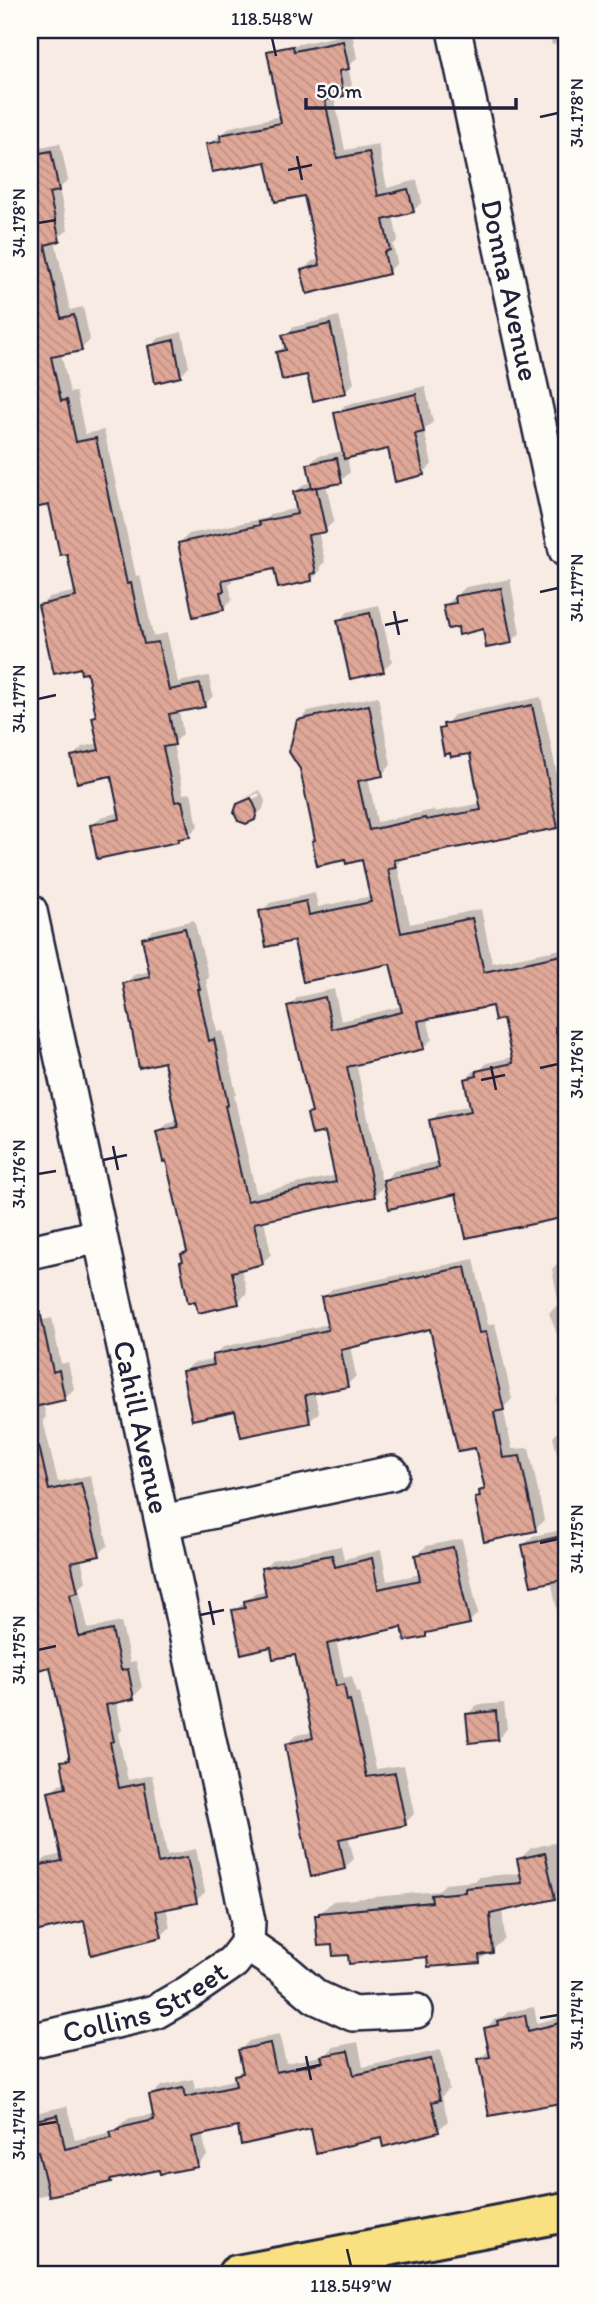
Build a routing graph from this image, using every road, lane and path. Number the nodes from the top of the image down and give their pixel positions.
1 (454, 30) edge
2 (565, 534) edge
3 (30, 911) edge
4 (99, 1237) junction
5 (30, 1252) edge
6 (392, 1473) dead end
7 (163, 1522) junction
8 (247, 1944) junction
9 (416, 2011) dead end
10 (30, 2041) edge
11 (566, 2212) edge
12 (237, 2275) edge

1 - 2 street, Donna Avenue
3 - 4 street, Cahill Avenue
4 - 5 street
4 - 7 street, Cahill Avenue
6 - 7 street
7 - 8 street, Cahill Avenue
8 - 9 street
8 - 10 street, Collins Street
11 - 12 highway

